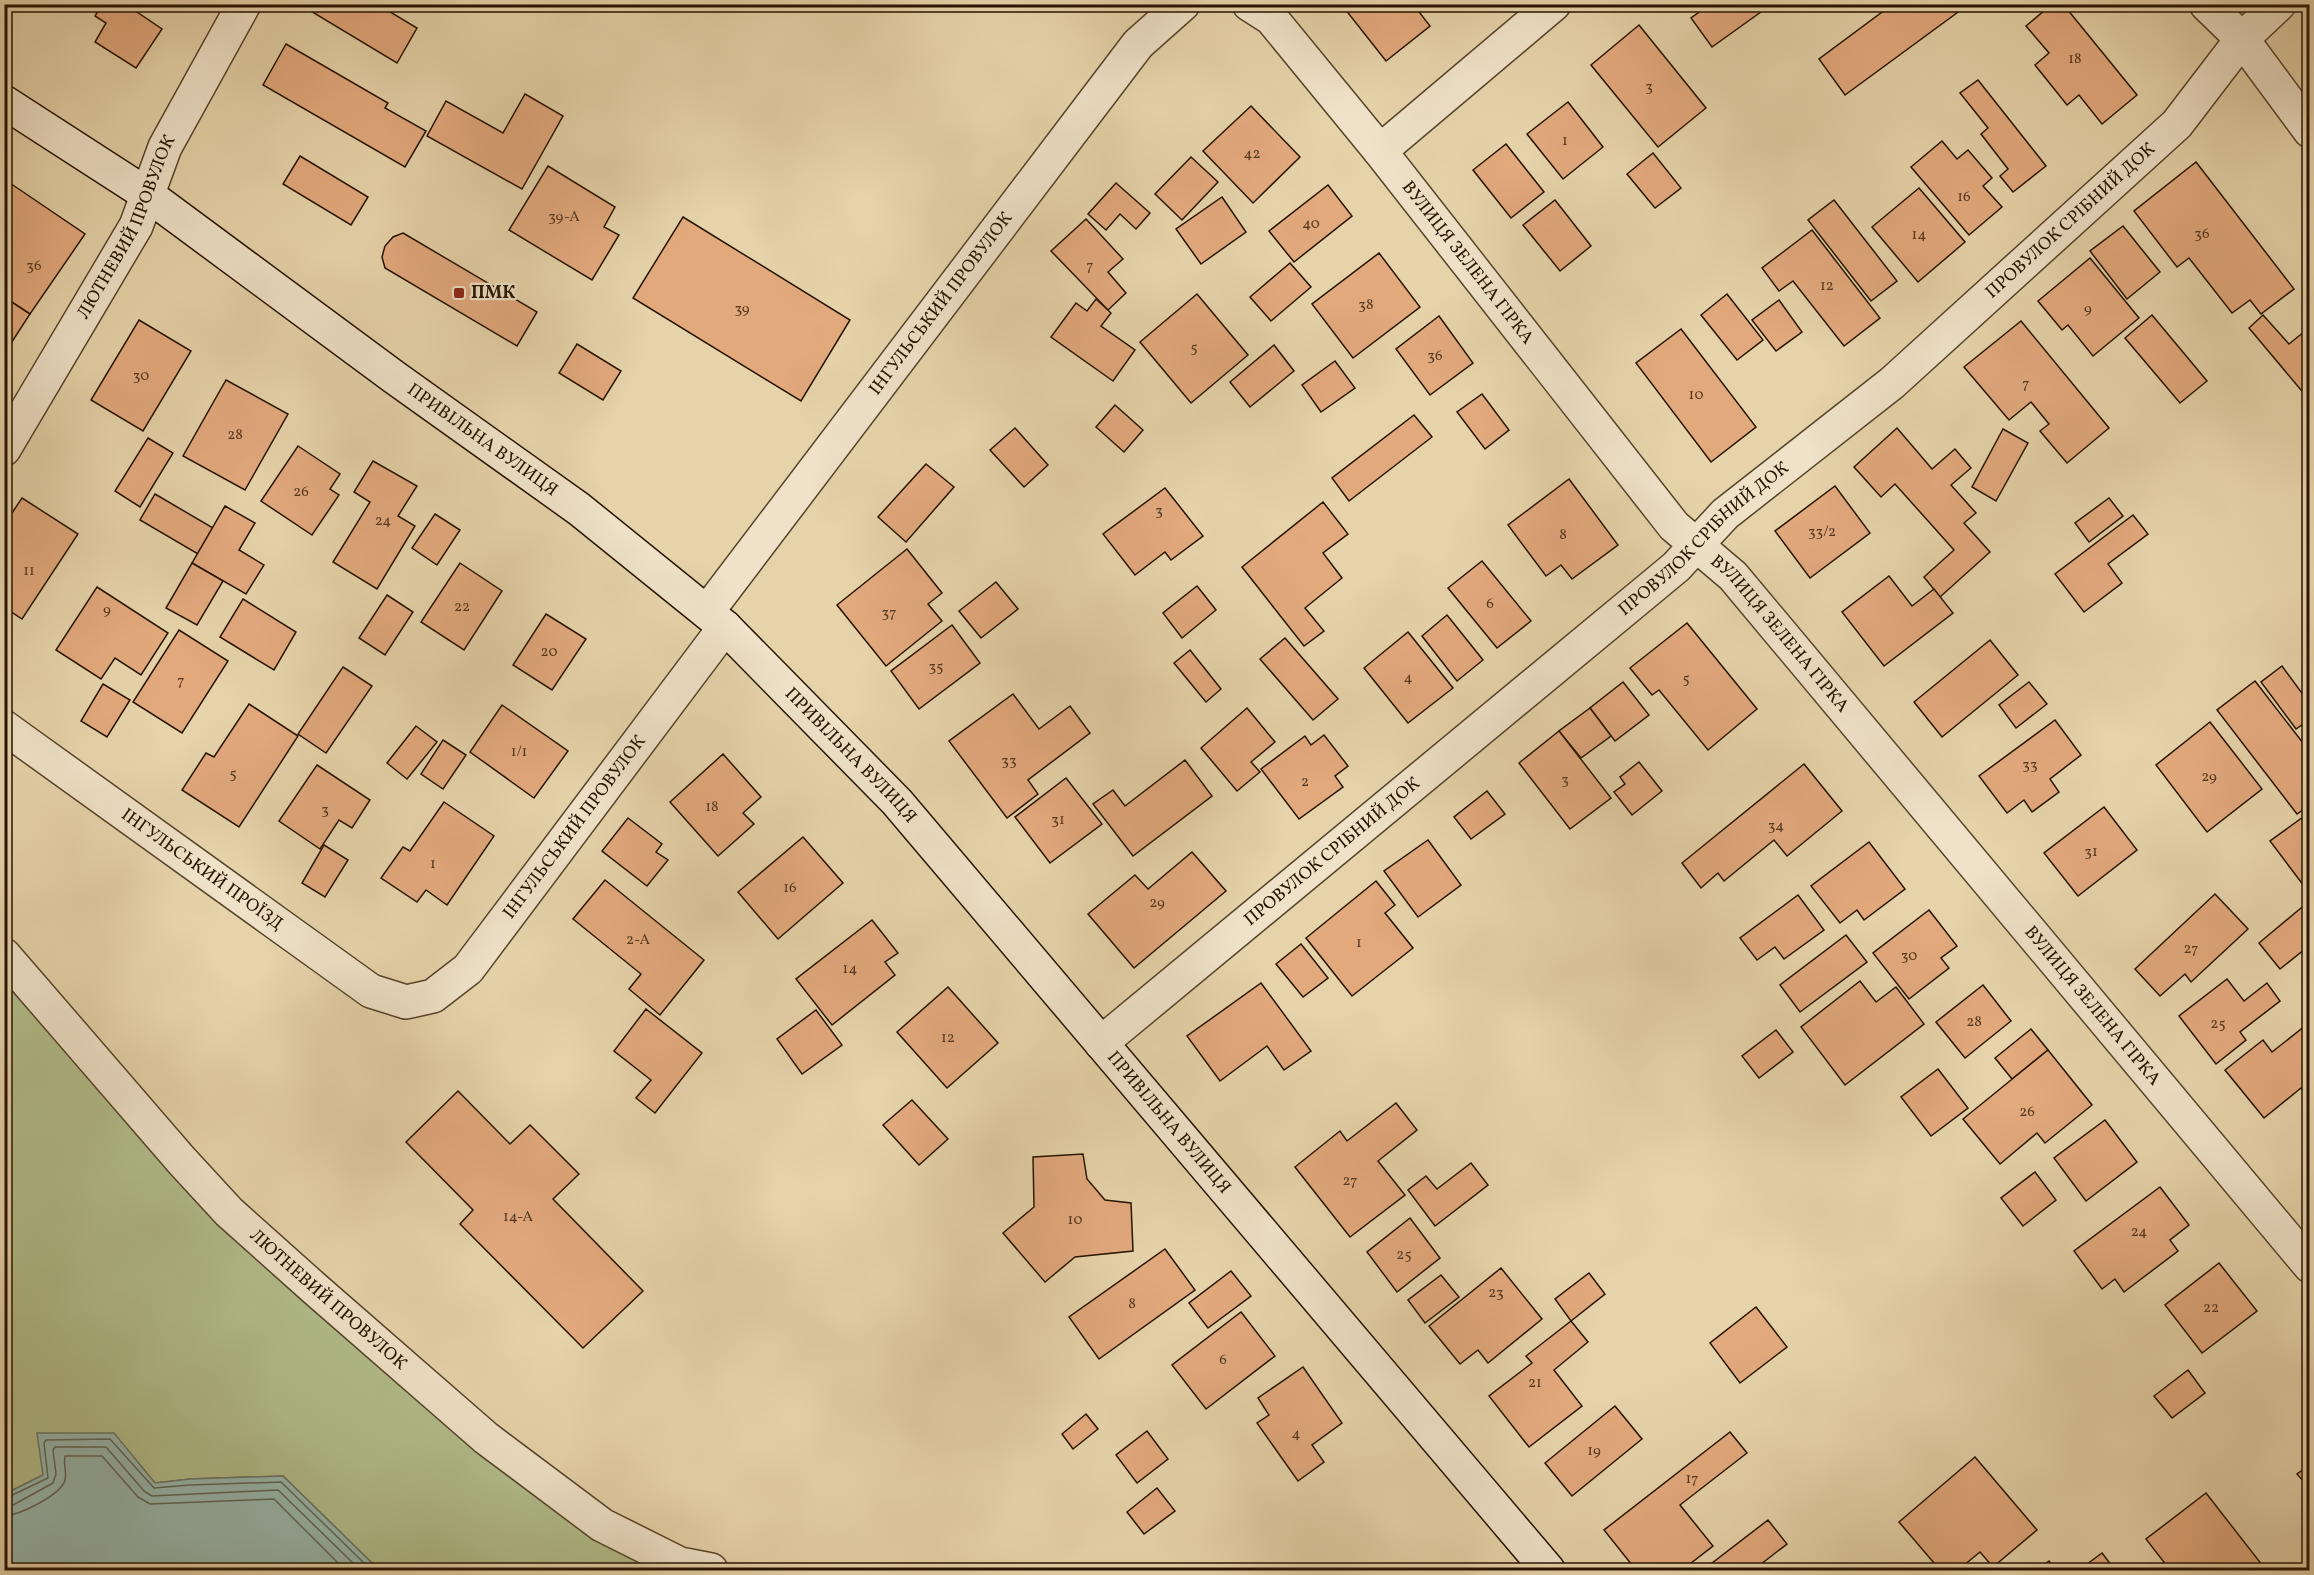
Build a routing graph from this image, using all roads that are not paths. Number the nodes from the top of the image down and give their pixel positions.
1 (244, 4) edge
2 (1183, 4) edge
3 (1249, 4) edge
4 (1554, 4) edge
5 (2206, 4) edge
6 (2279, 4) edge
7 (2242, 39) junction
8 (4, 102) edge
9 (2310, 131) edge
10 (1380, 151) junction
11 (148, 195) junction
12 (4, 449) edge
13 (1695, 544) junction
14 (716, 619) junction
15 (4, 727) edge
16 (4, 955) edge
17 (406, 1002) joint
18 (1101, 1043) junction
19 (2310, 1266) edge
20 (711, 1570) edge
21 (1548, 1570) edge

1 - 11 street, ЛЮТНЕВИЙ ПРОВУЛОК
2 - 14 street, ІНГУЛЬСЬКИЙ ПРОВУЛОК
3 - 10 street, ВУЛИЦЯ ЗЕЛЕНА ГІРКА
4 - 10 street
5 - 7 street
6 - 7 street, ПРОВУЛОК СРІБНИЙ ДОК
7 - 9 street
7 - 13 street, ПРОВУЛОК СРІБНИЙ ДОК
8 - 11 street, ПРИВІЛЬНА ВУЛИЦЯ
10 - 13 street, ВУЛИЦЯ ЗЕЛЕНА ГІРКА
11 - 12 street, ЛЮТНЕВИЙ ПРОВУЛОК
11 - 14 street, ПРИВІЛЬНА ВУЛИЦЯ
13 - 18 street, ПРОВУЛОК СРІБНИЙ ДОК
13 - 19 street, ВУЛИЦЯ ЗЕЛЕНА ГІРКА
14 - 17 street, ІНГУЛЬСЬКИЙ ПРОВУЛОК
14 - 18 street, ПРИВІЛЬНА ВУЛИЦЯ
15 - 17 street, ІНГУЛЬСЬКИЙ ПРОЇЗД
16 - 20 street, ЛЮТНЕВИЙ ПРОВУЛОК
18 - 21 street, ПРИВІЛЬНА ВУЛИЦЯ

